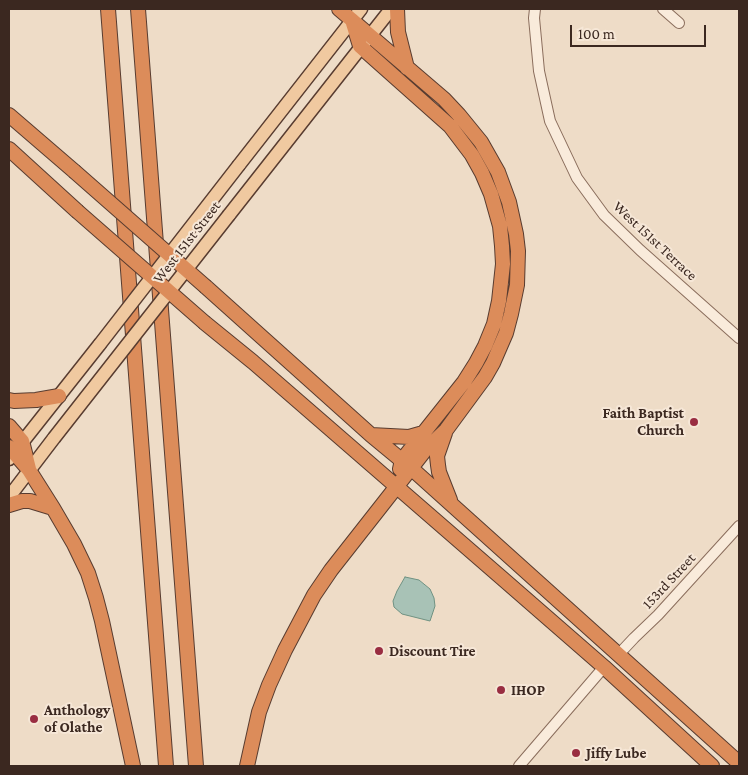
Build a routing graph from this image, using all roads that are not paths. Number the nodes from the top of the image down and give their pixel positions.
1 (108, 9) edge
2 (138, 9) edge
3 (339, 9) edge
4 (361, 9) edge
5 (391, 9) edge
6 (397, 9) edge
7 (535, 9) edge
8 (663, 9) edge
9 (352, 20) junction
10 (679, 23) dead end
11 (364, 41) junction
12 (406, 68) junction
13 (9, 115) edge
14 (9, 149) edge
15 (739, 338) edge
16 (59, 396) junction
17 (9, 400) edge
18 (9, 426) edge
19 (446, 430) junction
20 (423, 433) junction
21 (371, 435) junction
22 (22, 441) junction
23 (10, 453) edge
24 (407, 464) junction
25 (29, 470) junction
26 (397, 486) junction
27 (9, 496) edge
28 (452, 504) junction
29 (9, 505) edge
30 (53, 508) junction
31 (739, 526) edge
32 (619, 654) junction
33 (604, 667) junction
34 (739, 763) edge
35 (133, 766) edge
36 (166, 766) edge
37 (196, 766) edge
38 (247, 766) edge
39 (519, 766) edge
40 (712, 766) edge

1 - 36 highway
2 - 37 highway
3 - 9 highway
4 - 9 main road, West 151st Street
5 - 11 main road, West 151st Street
6 - 12 highway
7 - 15 street, West 151st Terrace
8 - 10 street
9 - 11 highway
9 - 16 main road, West 151st Street, bridge
11 - 12 highway
11 - 20 highway
11 - 25 main road, West 151st Street, bridge
12 - 19 highway
13 - 21 highway, bridge
14 - 26 highway, bridge
16 - 17 highway
16 - 22 main road, West 151st Street
18 - 22 highway
19 - 24 highway
19 - 28 highway
20 - 21 highway
20 - 24 highway
21 - 24 highway
22 - 23 main road, West 151st Street
22 - 25 highway
23 - 25 highway
24 - 26 highway
24 - 28 highway
25 - 27 main road, West 151st Street
25 - 30 highway
26 - 33 highway
26 - 38 highway
28 - 32 highway
29 - 30 highway
30 - 35 highway
31 - 32 street, 153rd Street
32 - 34 highway
33 - 39 street
33 - 40 highway

